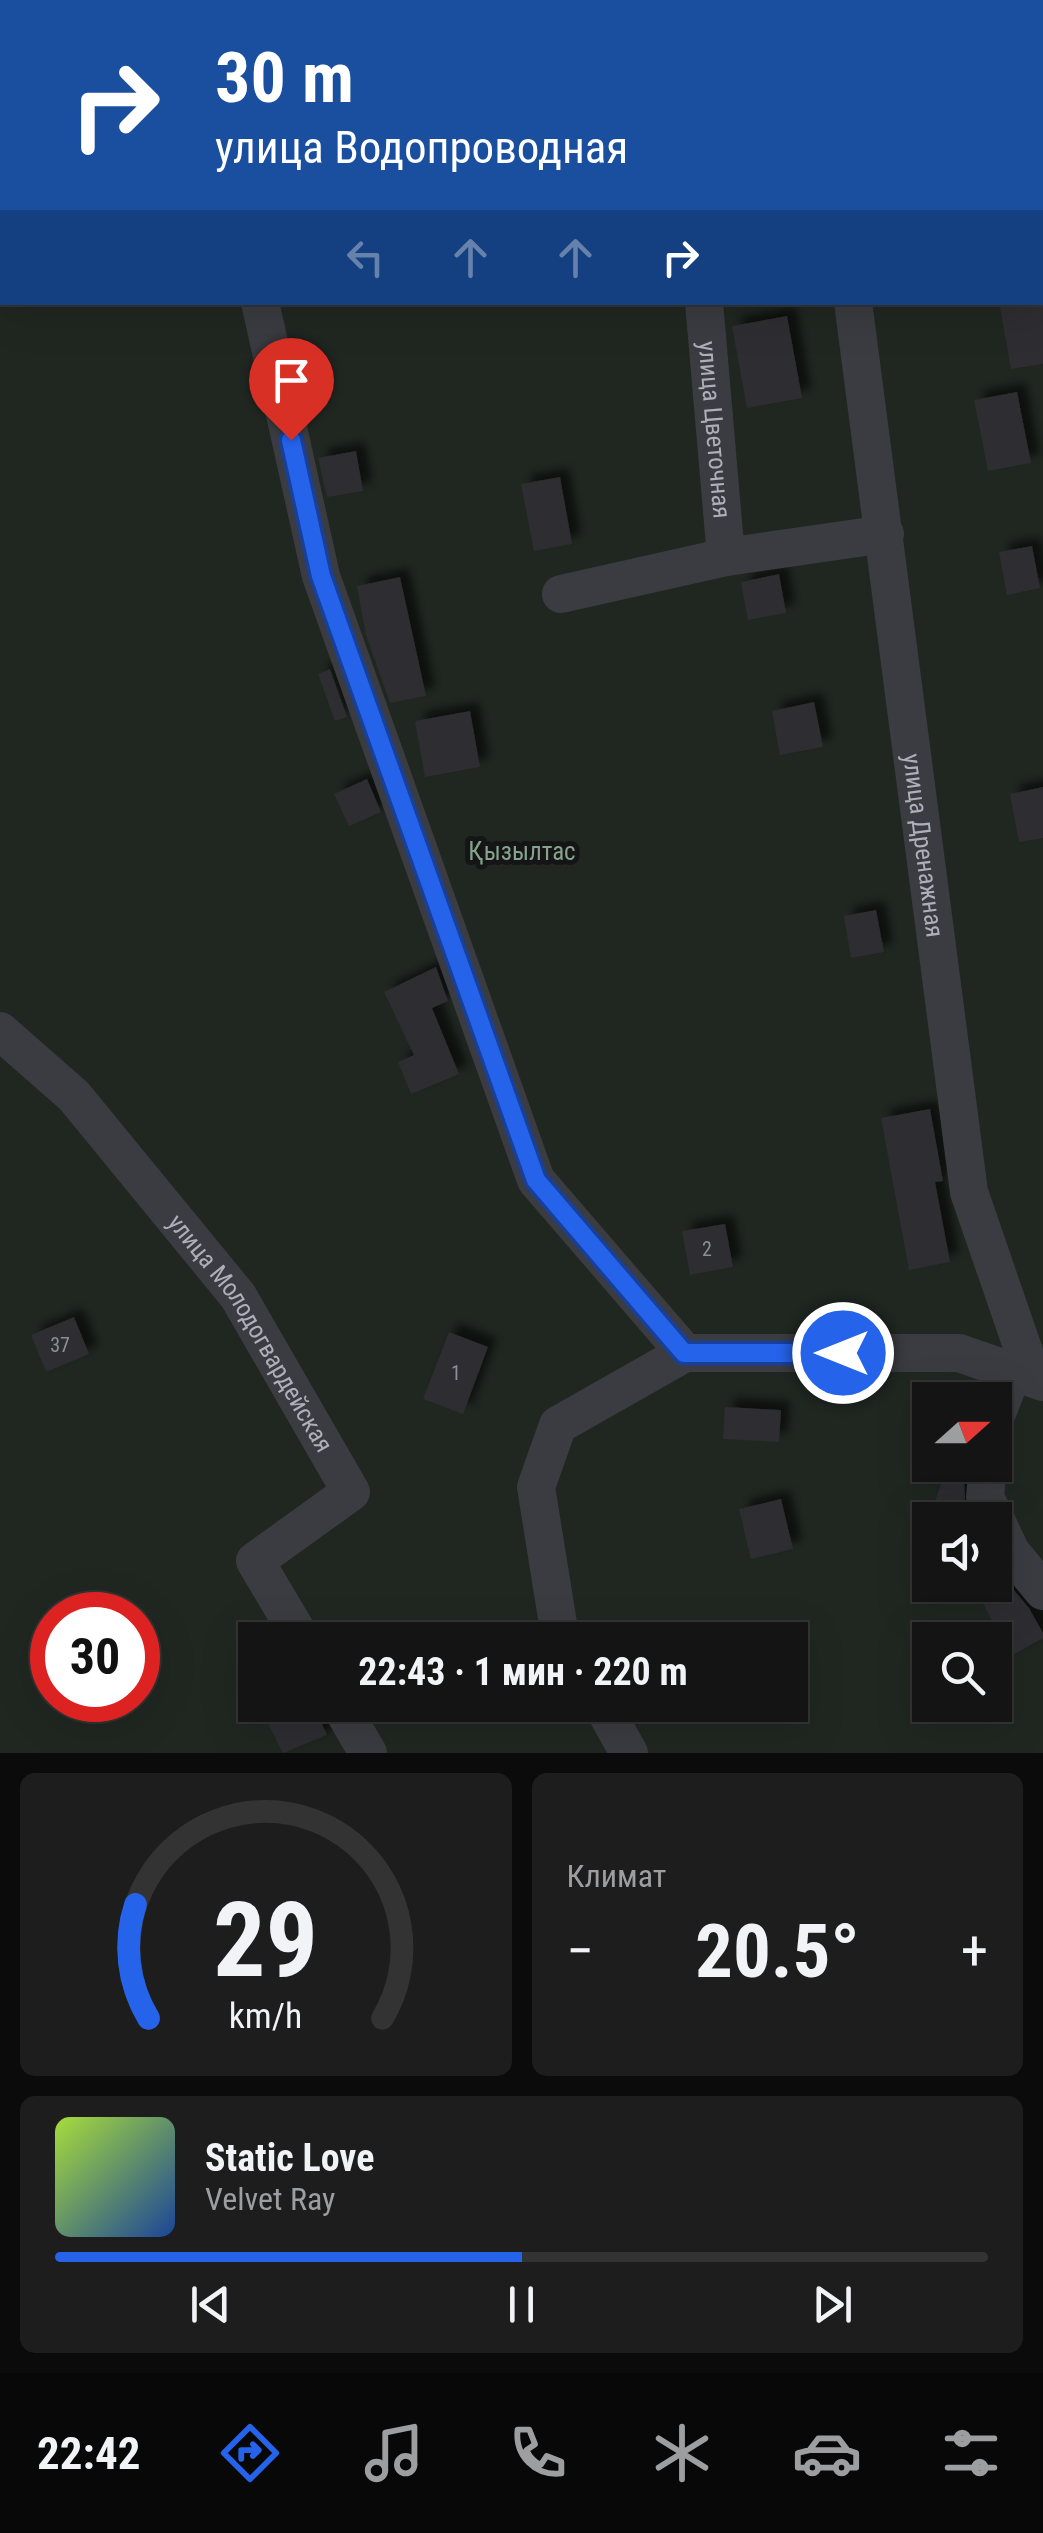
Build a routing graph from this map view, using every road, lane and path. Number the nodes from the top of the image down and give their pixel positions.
1 (261, 305) edge
2 (704, 305) edge
3 (853, 305) edge
4 (884, 534) junction
5 (726, 557) junction
6 (561, 594) dead end
7 (0, 1031) edge
8 (684, 1353) junction
9 (1030, 1377) edge
10 (1012, 1398) edge
11 (986, 1482) edge
12 (1043, 1591) edge
13 (291, 1622) edge
14 (558, 1622) edge
15 (350, 1722) edge
16 (612, 1722) edge
17 (368, 1753) edge
18 (629, 1753) edge

1 - 8 street
2 - 5 street, улица Цветочная
3 - 4 street, улица Дренажная
4 - 5 street
4 - 9 street, улица Дренажная
5 - 6 street
7 - 13 street, улица Молодогвардейская
8 - 9 street
8 - 14 street
9 - 10 street
11 - 12 street
15 - 17 street
16 - 18 street

